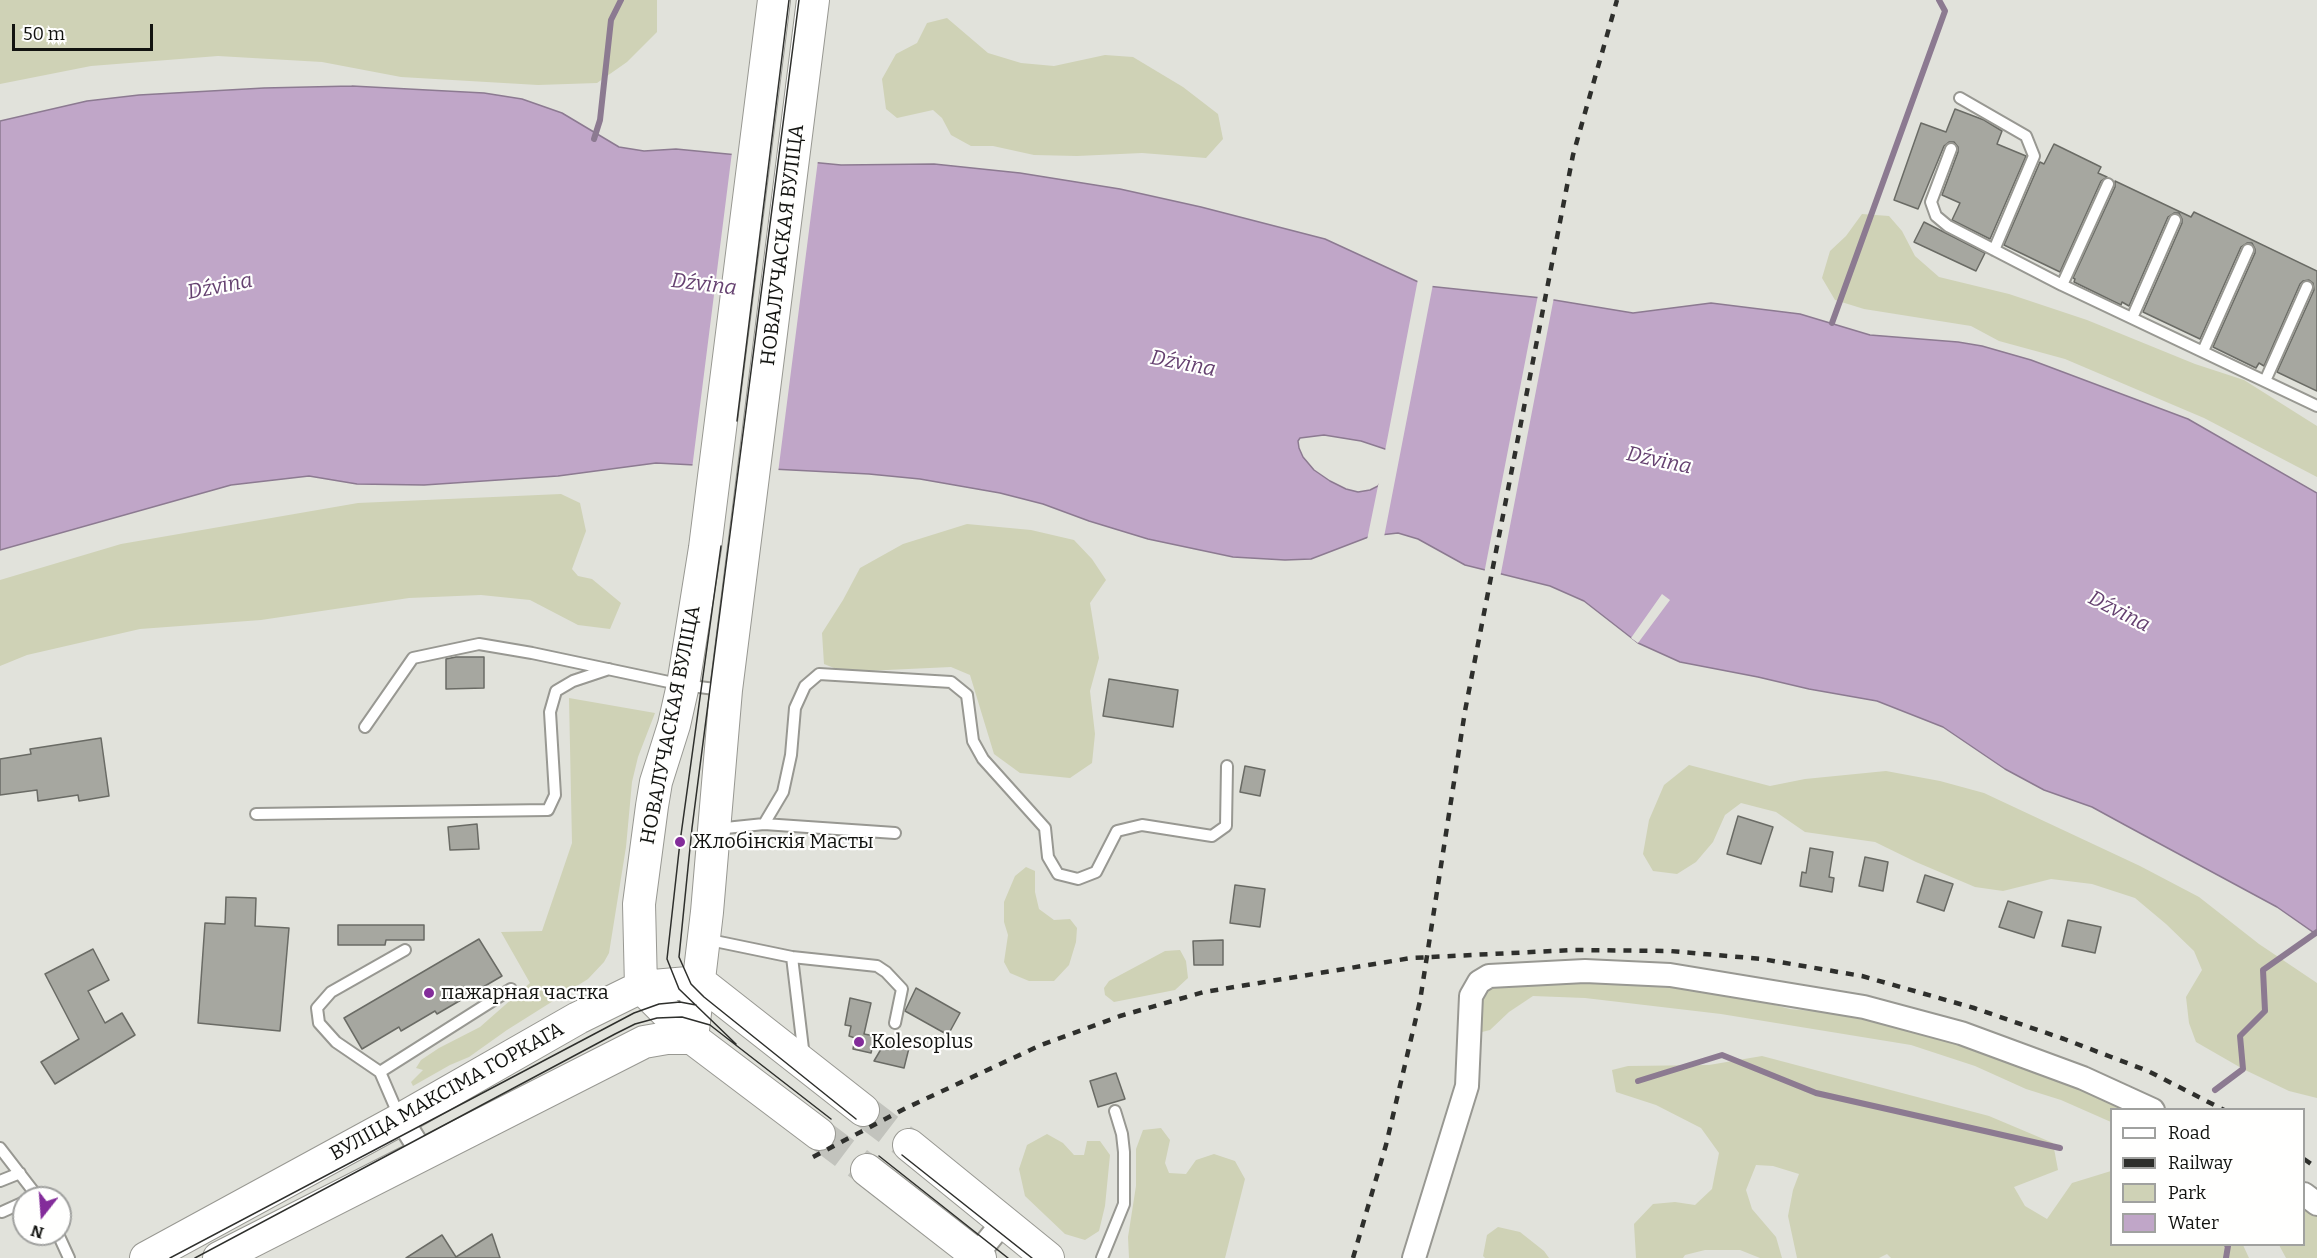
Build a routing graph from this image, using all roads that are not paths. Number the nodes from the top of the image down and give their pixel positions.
1 (774, 0) edge
2 (813, 0) edge
3 (1960, 98) dead end
4 (1951, 149) dead end
5 (2108, 184) dead end
6 (2175, 220) dead end
7 (2248, 249) dead end
8 (1994, 250) junction
9 (2062, 285) junction
10 (2307, 287) dead end
11 (2132, 318) junction
12 (2203, 351) junction
13 (2265, 381) junction
14 (2317, 406) edge
15 (609, 669) junction
16 (683, 685) junction
17 (726, 690) junction
18 (365, 727) dead end
19 (1227, 766) dead end
20 (256, 814) dead end
21 (764, 824) junction
22 (716, 829) junction
23 (895, 833) dead end
24 (705, 939) junction
25 (405, 950) dead end
26 (792, 957) junction
27 (700, 982) junction
28 (641, 987) junction
29 (511, 989) dead end
30 (895, 1023) dead end
31 (692, 1038) junction
32 (805, 1066) junction
33 (380, 1072) junction
34 (2149, 1108) edge
35 (863, 1110) tunnel mouth
36 (1115, 1111) dead end
37 (401, 1119) junction
38 (819, 1134) tunnel mouth
39 (909, 1145) tunnel mouth
40 (0, 1148) edge
41 (423, 1154) junction
42 (867, 1170) tunnel mouth
43 (20, 1173) junction
44 (0, 1180) edge
45 (29, 1186) edge
46 (2305, 1195) edge
47 (2317, 1204) edge
48 (12, 1207) edge
49 (2, 1212) dead end
50 (1004, 1221) junction
51 (977, 1257) edge
52 (147, 1258) edge
53 (219, 1258) edge
54 (1048, 1258) edge
55 (1102, 1258) edge
56 (1414, 1258) edge

1 - 16 main road, НОВАЛУЧАСКАЯ ВУЛІЦА
2 - 17 main road, НОВАЛУЧАСКАЯ ВУЛІЦА
3 - 8 lane
4 - 8 lane
5 - 9 lane
6 - 11 lane
7 - 12 lane
8 - 9 lane
9 - 11 lane
10 - 13 lane
11 - 12 lane
12 - 13 lane
13 - 14 lane
15 - 16 lane
15 - 18 lane
15 - 20 lane
16 - 17 lane
16 - 28 main road, НОВАЛУЧАСКАЯ ВУЛІЦА
17 - 22 main road, НОВАЛУЧАСКАЯ ВУЛІЦА
19 - 21 lane
21 - 22 lane
21 - 23 lane
22 - 24 main road, НОВАЛУЧАСКАЯ ВУЛІЦА
24 - 26 lane
24 - 27 main road, НОВАЛУЧАСКАЯ ВУЛІЦА
25 - 33 lane
26 - 30 lane
26 - 32 lane
27 - 28 main road, ВУЛІЦА МАКСІМА ГОРКАГА
27 - 31 main road, НОВАЛУЧАСКАЯ ВУЛІЦА
27 - 32 main road
28 - 31 main road
28 - 37 main road, ВУЛІЦА МАКСІМА ГОРКАГА
29 - 33 lane
31 - 38 main road
31 - 41 main road, ВУЛІЦА МАКСІМА ГОРКАГА
32 - 35 main road
33 - 37 lane
34 - 56 street
36 - 55 lane
37 - 41 street
37 - 52 main road, ВУЛІЦА МАКСІМА ГОРКАГА
39 - 50 main road
40 - 43 lane
41 - 53 main road, ВУЛІЦА МАКСІМА ГОРКАГА
42 - 51 main road
43 - 44 lane
43 - 45 lane
46 - 47 street
48 - 49 lane
50 - 51 street
50 - 54 main road

